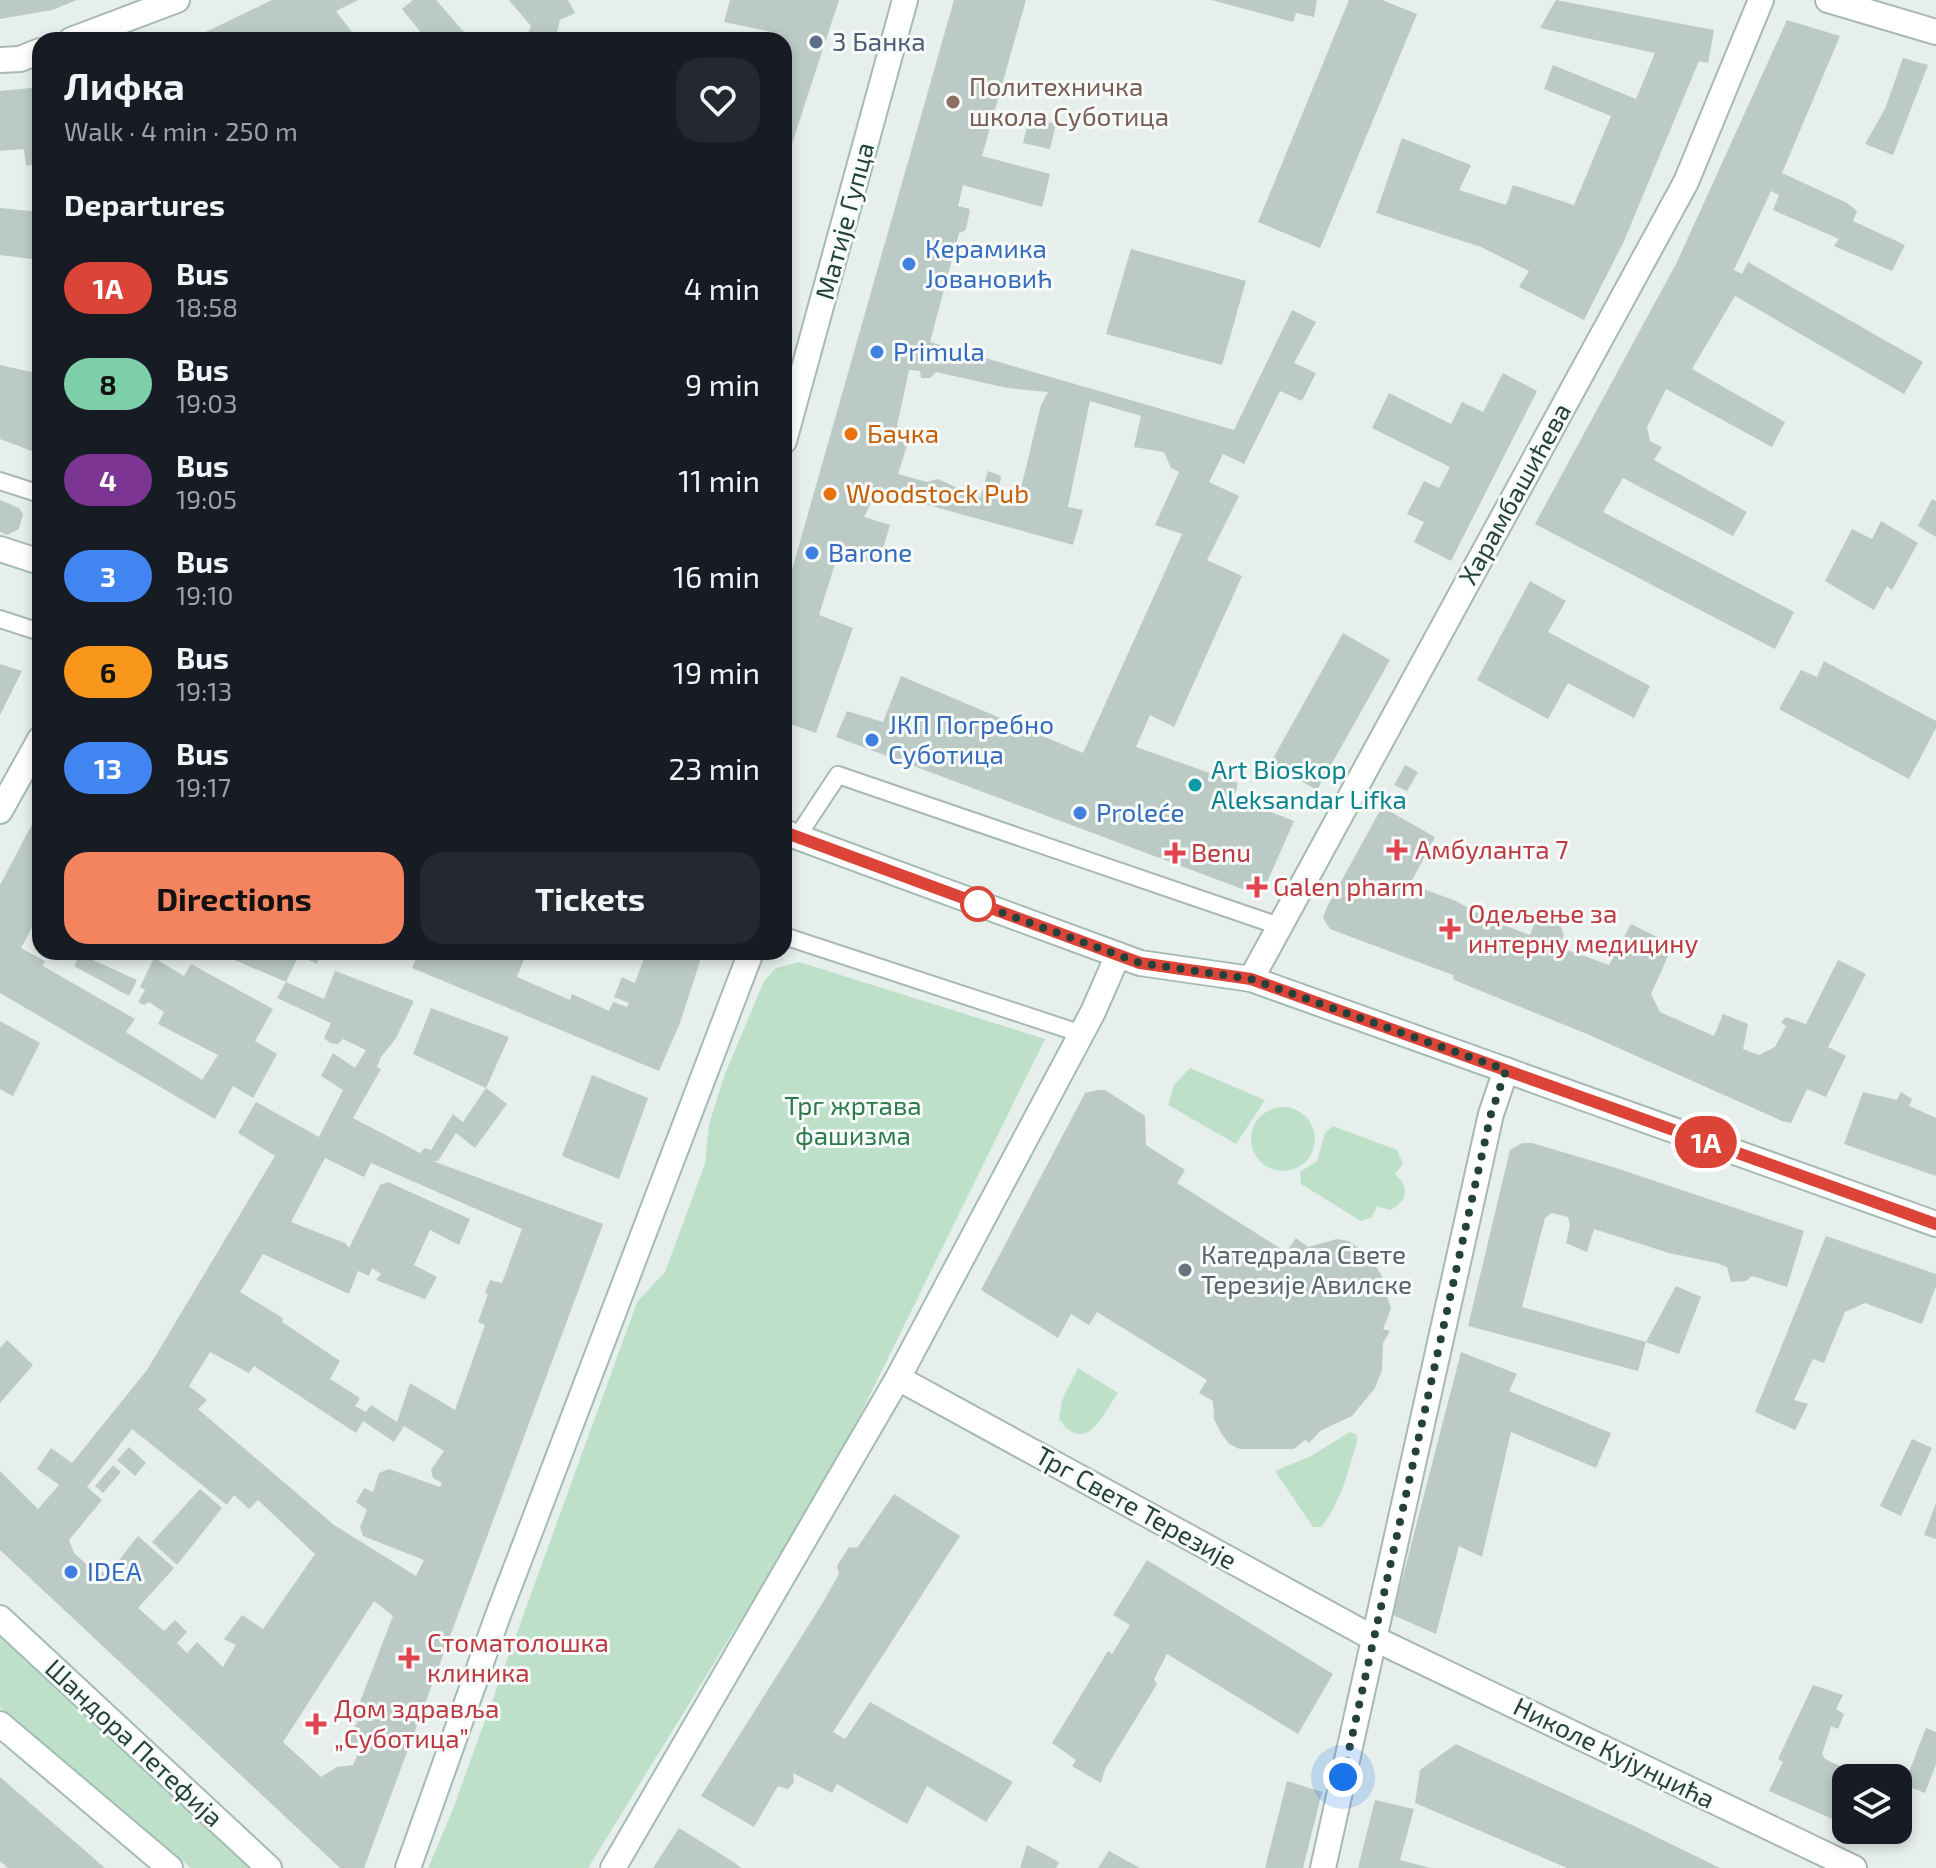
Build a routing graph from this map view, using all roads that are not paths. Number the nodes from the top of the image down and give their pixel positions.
1 (177, 0) edge
2 (905, 0) edge
3 (1761, 0) edge
4 (1828, 0) edge
5 (92, 32) edge
6 (1936, 32) edge
7 (32, 54) edge
8 (0, 60) edge
9 (792, 412) edge
10 (0, 481) edge
11 (32, 491) edge
12 (0, 549) edge
13 (32, 559) edge
14 (0, 619) edge
15 (32, 629) edge
16 (32, 753) edge
17 (0, 811) edge
18 (792, 832) edge
19 (792, 835) edge
20 (1279, 926) junction
21 (792, 939) edge
22 (1118, 955) junction
23 (748, 960) edge
24 (1251, 979) junction
25 (1082, 1034) junction
26 (1506, 1070) junction
27 (1936, 1224) edge
28 (898, 1378) junction
29 (0, 1618) edge
30 (1373, 1638) junction
31 (0, 1724) edge
32 (170, 1868) edge
33 (269, 1868) edge
34 (408, 1868) edge
35 (613, 1868) edge
36 (1323, 1868) edge
37 (1854, 1868) edge

1 - 5 street
2 - 9 street, Матије Гупца
3 - 20 street, Харамбашићева
4 - 6 street
7 - 8 street
10 - 11 lane
12 - 13 street
14 - 15 lane
16 - 17 street
18 - 20 lane
19 - 22 street
20 - 24 street, Харамбашићева
21 - 25 lane
22 - 24 street
22 - 25 street
23 - 34 street
24 - 26 street
25 - 28 street
26 - 27 street
26 - 30 street
28 - 30 street, Трг Свете Терезије
28 - 35 street
29 - 33 street, Шандора Петефија
30 - 36 street
30 - 37 street, Николе Кујунџића
31 - 32 street

